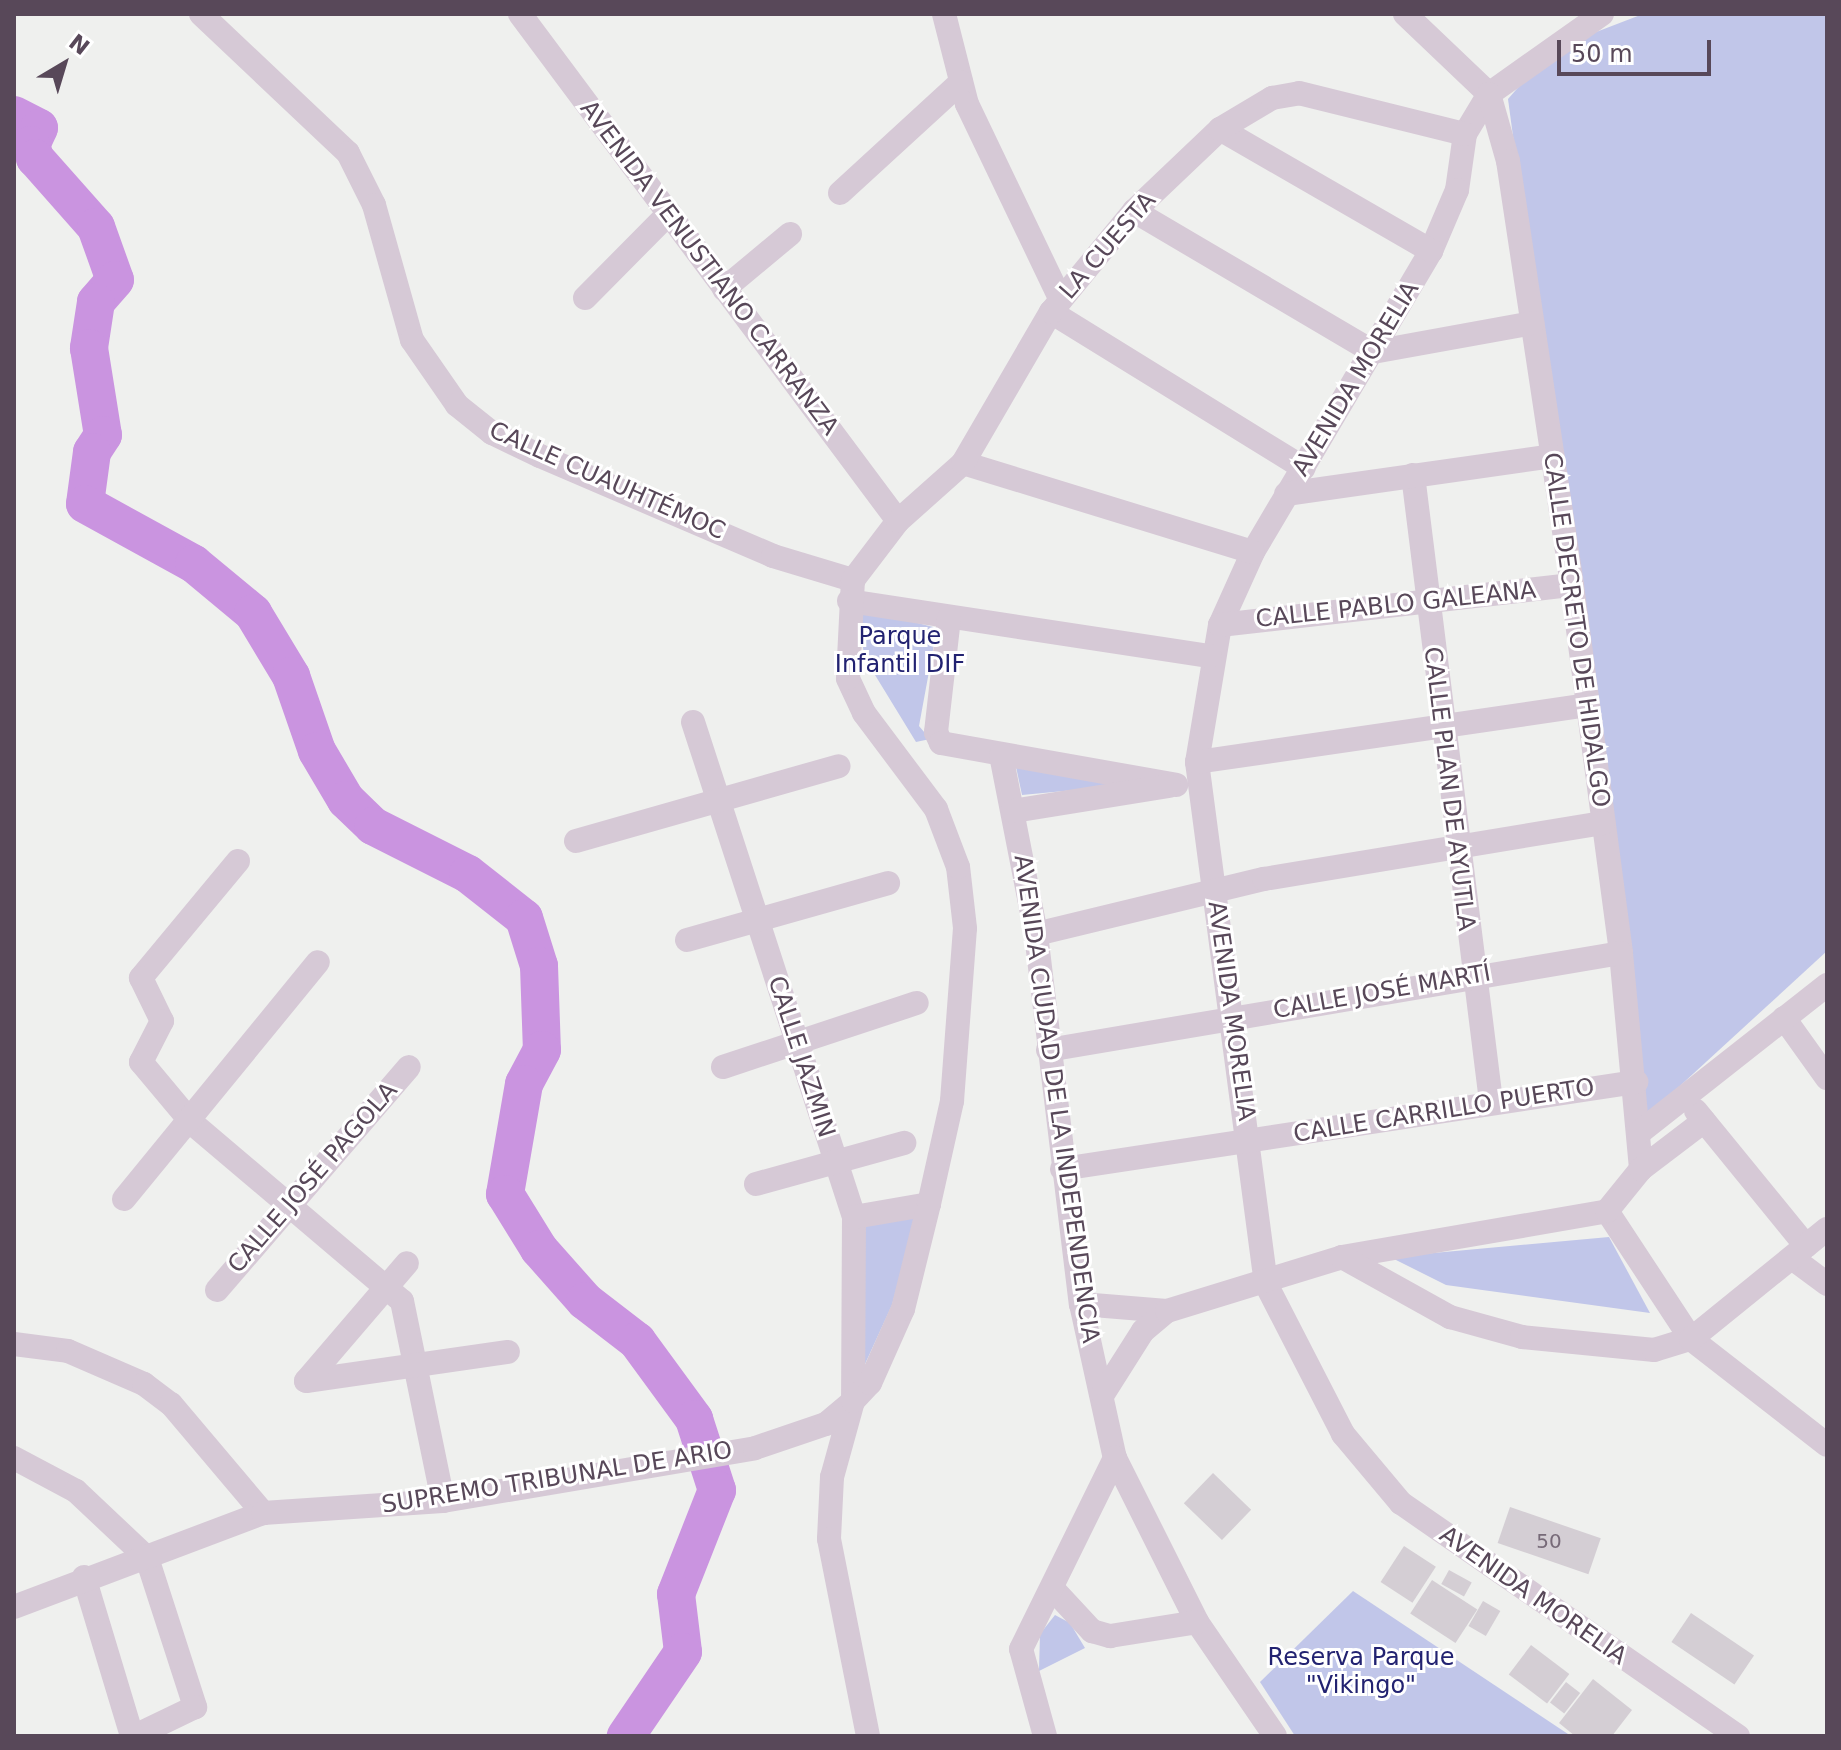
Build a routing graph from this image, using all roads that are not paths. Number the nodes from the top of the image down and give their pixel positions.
1 (201, 14) edge
2 (520, 14) edge
3 (944, 14) edge
4 (1405, 14) edge
5 (1602, 14) edge
6 (961, 82) junction
7 (1489, 94) junction
8 (1220, 129) junction
9 (1465, 134) junction
10 (840, 193) dead end
11 (1134, 211) junction
12 (669, 213) junction
13 (790, 234) dead end
14 (1431, 251) junction
15 (724, 289) junction
16 (585, 298) dead end
17 (1056, 306) junction
18 (1532, 323) junction
19 (1373, 352) junction
20 (1552, 456) junction
21 (963, 463) junction
22 (1304, 468) junction
23 (1413, 475) junction
24 (1286, 494) junction
25 (898, 521) junction
26 (1253, 552) junction
27 (1572, 585) junction
28 (851, 590) junction
29 (1426, 601) junction
30 (949, 618) junction
31 (1220, 625) junction
32 (1210, 656) junction
33 (1587, 705) junction
34 (693, 722) dead end
35 (1438, 722) junction
36 (1001, 755) junction
37 (839, 766) dead end
38 (1199, 773) junction
39 (1176, 785) junction
40 (716, 802) junction
41 (1013, 811) junction
42 (1603, 823) junction
43 (576, 841) dead end
44 (1456, 850) junction
45 (238, 861) dead end
46 (888, 883) dead end
47 (1214, 890) junction
48 (756, 920) junction
49 (1036, 934) junction
50 (687, 940) dead end
51 (1621, 953) junction
52 (318, 962) dead end
53 (1472, 975) junction
54 (1827, 985) edge
55 (917, 1003) dead end
56 (1784, 1018) junction
57 (1228, 1020) junction
58 (796, 1043) junction
59 (1048, 1050) junction
60 (409, 1067) dead end
61 (723, 1067) dead end
62 (1827, 1078) edge
63 (1636, 1082) junction
64 (1684, 1097) junction
65 (1491, 1101) junction
66 (1704, 1121) junction
67 (192, 1123) junction
68 (1640, 1132) junction
69 (1249, 1141) junction
70 (904, 1143) dead end
71 (835, 1160) junction
72 (1062, 1169) junction
73 (1641, 1169) junction
74 (756, 1184) dead end
75 (124, 1199) dead end
76 (292, 1204) junction
77 (929, 1204) junction
78 (1607, 1211) junction
79 (854, 1217) junction
80 (1827, 1229) edge
81 (1799, 1252) junction
82 (1342, 1257) junction
83 (407, 1263) dead end
84 (1266, 1284) junction
85 (1827, 1284) edge
86 (390, 1288) junction
87 (217, 1290) dead end
88 (1081, 1304) junction
89 (1167, 1311) junction
90 (1691, 1339) junction
91 (14, 1344) edge
92 (508, 1352) dead end
93 (420, 1367) junction
94 (1103, 1394) junction
95 (853, 1401) junction
96 (1827, 1445) edge
97 (14, 1458) edge
98 (1115, 1458) junction
99 (443, 1501) junction
100 (263, 1513) junction
101 (147, 1558) junction
102 (84, 1577) junction
103 (1052, 1588) junction
104 (14, 1607) edge
105 (1197, 1622) junction
106 (134, 1736) edge
107 (868, 1736) edge
108 (1045, 1736) edge
109 (1275, 1736) edge
110 (1738, 1736) edge

1 - 28 street, CALLE CUAUHTÉMOC
2 - 12 street, AVENIDA VENUSTIANO CARRANZA
3 - 6 street
4 - 7 street
5 - 7 street
6 - 10 street
6 - 17 street
7 - 9 street
7 - 18 street, CALLE DECRETO DE HIDALGO
8 - 9 street, LA CUESTA
8 - 11 street, LA CUESTA
8 - 14 street
9 - 14 street, AVENIDA MORELIA
11 - 17 street, LA CUESTA
11 - 19 street
12 - 15 street, AVENIDA VENUSTIANO CARRANZA
12 - 16 street
13 - 15 street
14 - 19 street, AVENIDA MORELIA
15 - 25 street, AVENIDA VENUSTIANO CARRANZA
17 - 21 street, LA CUESTA
17 - 22 street
18 - 19 street
18 - 20 street, CALLE DECRETO DE HIDALGO
19 - 22 street, AVENIDA MORELIA
20 - 23 street
20 - 27 street, CALLE DECRETO DE HIDALGO
21 - 25 street, LA CUESTA
21 - 26 street
22 - 24 street, AVENIDA MORELIA
23 - 24 street
23 - 29 street, CALLE PLAN DE AYUTLA
24 - 26 street, AVENIDA MORELIA
25 - 28 street, LA CUESTA
26 - 31 street, AVENIDA MORELIA
27 - 29 street, CALLE PABLO GALEANA
27 - 33 street, CALLE DECRETO DE HIDALGO
28 - 30 street
28 - 77 street
29 - 31 street, CALLE PABLO GALEANA
29 - 35 street, CALLE PLAN DE AYUTLA
30 - 32 street
30 - 36 street
31 - 32 street, AVENIDA MORELIA
32 - 38 street, AVENIDA MORELIA
33 - 35 street
33 - 42 street, CALLE DECRETO DE HIDALGO
34 - 40 street, CALLE JAZMIN
35 - 38 street
35 - 44 street, CALLE PLAN DE AYUTLA
36 - 39 street
36 - 41 street, AVENIDA CIUDAD DE LA INDEPENDENCIA
37 - 40 street
38 - 39 street
38 - 47 street, AVENIDA MORELIA
39 - 41 street
40 - 43 street
40 - 48 street, CALLE JAZMIN
41 - 49 street, AVENIDA CIUDAD DE LA INDEPENDENCIA
42 - 44 street
42 - 51 street, CALLE DECRETO DE HIDALGO
44 - 47 street
44 - 53 street, CALLE PLAN DE AYUTLA
45 - 67 street
46 - 48 street
47 - 49 street
47 - 57 street, AVENIDA MORELIA
48 - 50 street
48 - 58 street, CALLE JAZMIN
49 - 59 street, AVENIDA CIUDAD DE LA INDEPENDENCIA
51 - 53 street, CALLE JOSÉ MARTÍ
51 - 63 street, CALLE DECRETO DE HIDALGO
52 - 67 street
53 - 57 street, CALLE JOSÉ MARTÍ
53 - 65 street, CALLE PLAN DE AYUTLA
54 - 56 street
55 - 58 street
56 - 62 street
56 - 64 street
57 - 59 street, CALLE JOSÉ MARTÍ
57 - 69 street, AVENIDA MORELIA
58 - 61 street
58 - 71 street, CALLE JAZMIN
59 - 72 street, AVENIDA CIUDAD DE LA INDEPENDENCIA
60 - 76 street, CALLE JOSÉ PAGOLA
63 - 65 street, CALLE CARRILLO PUERTO
63 - 68 street, CALLE DECRETO DE HIDALGO
64 - 66 street
64 - 68 street
65 - 69 street, CALLE CARRILLO PUERTO
66 - 73 street
66 - 81 street
67 - 75 street
67 - 76 street
68 - 73 street, CALLE DECRETO DE HIDALGO
69 - 72 street, CALLE CARRILLO PUERTO
69 - 84 street, AVENIDA MORELIA
70 - 71 street
71 - 74 street
71 - 79 street, CALLE JAZMIN
72 - 88 street, AVENIDA CIUDAD DE LA INDEPENDENCIA
73 - 78 street
76 - 86 street
76 - 87 street, CALLE JOSÉ PAGOLA
77 - 79 street
77 - 95 street
78 - 82 street
78 - 90 street
79 - 95 street, CALLE JAZMIN
80 - 81 street
81 - 85 street
81 - 90 street
82 - 84 street
82 - 90 street
83 - 86 street
84 - 89 street
84 - 110 street, AVENIDA MORELIA
86 - 93 street
86 - 93 street
88 - 89 street
88 - 94 street, AVENIDA CIUDAD DE LA INDEPENDENCIA
89 - 94 street
90 - 96 street
91 - 100 street
92 - 93 street
93 - 99 street
94 - 98 street, AVENIDA CIUDAD DE LA INDEPENDENCIA
95 - 99 street, SUPREMO TRIBUNAL DE ARIO
95 - 107 street
97 - 101 street
98 - 103 street
98 - 105 street, AVENIDA CIUDAD DE LA INDEPENDENCIA
99 - 100 street, SUPREMO TRIBUNAL DE ARIO
100 - 101 street, SUPREMO TRIBUNAL DE ARIO
101 - 102 street, SUPREMO TRIBUNAL DE ARIO
101 - 106 street
102 - 104 street, SUPREMO TRIBUNAL DE ARIO
102 - 106 street
103 - 105 street
103 - 108 street
105 - 109 street, AVENIDA CIUDAD DE LA INDEPENDENCIA

